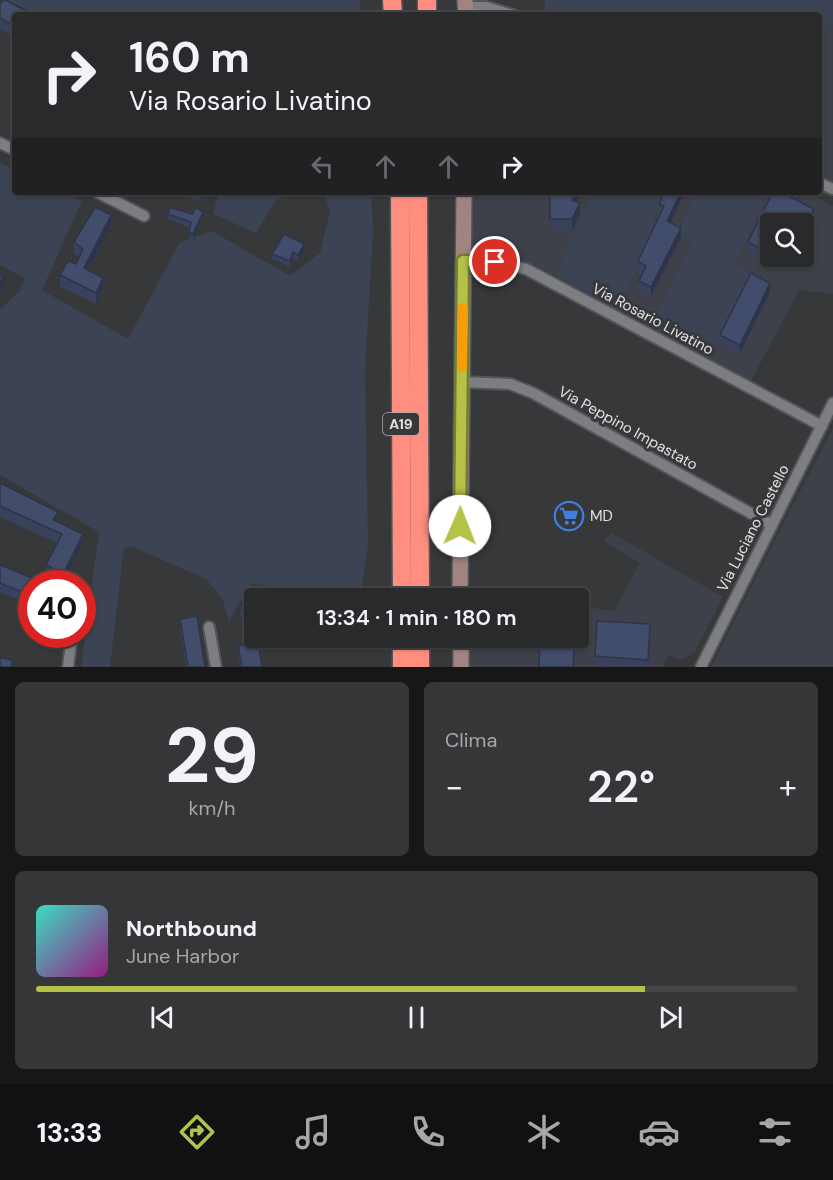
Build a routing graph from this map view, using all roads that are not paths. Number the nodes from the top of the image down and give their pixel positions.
1 (466, 7) edge
2 (501, 12) edge
3 (103, 195) edge
4 (400, 195) edge
5 (418, 195) edge
6 (464, 195) edge
7 (144, 216) dead end
8 (463, 261) junction
9 (462, 382) junction
10 (833, 403) edge
11 (822, 426) junction
12 (772, 525) junction
13 (402, 588) edge
14 (420, 588) edge
15 (460, 588) edge
16 (209, 627) dead end
17 (70, 648) edge
18 (402, 648) edge
19 (420, 648) edge
20 (461, 648) edge
21 (68, 667) edge
22 (216, 667) edge
23 (402, 667) edge
24 (420, 667) edge
25 (461, 667) edge
26 (701, 667) edge

1 - 2 street
3 - 7 street
4 - 13 highway, A19
5 - 14 highway, A19
6 - 8 street
8 - 9 street
8 - 11 street, Via Rosario Livatino
9 - 12 street, Via Peppino Impastato
9 - 15 street
10 - 11 street, Via Luciano Castello
11 - 12 street, Via Luciano Castello
12 - 26 street, Via Luciano Castello
16 - 22 street
17 - 21 street
18 - 23 highway
19 - 24 highway
20 - 25 street

